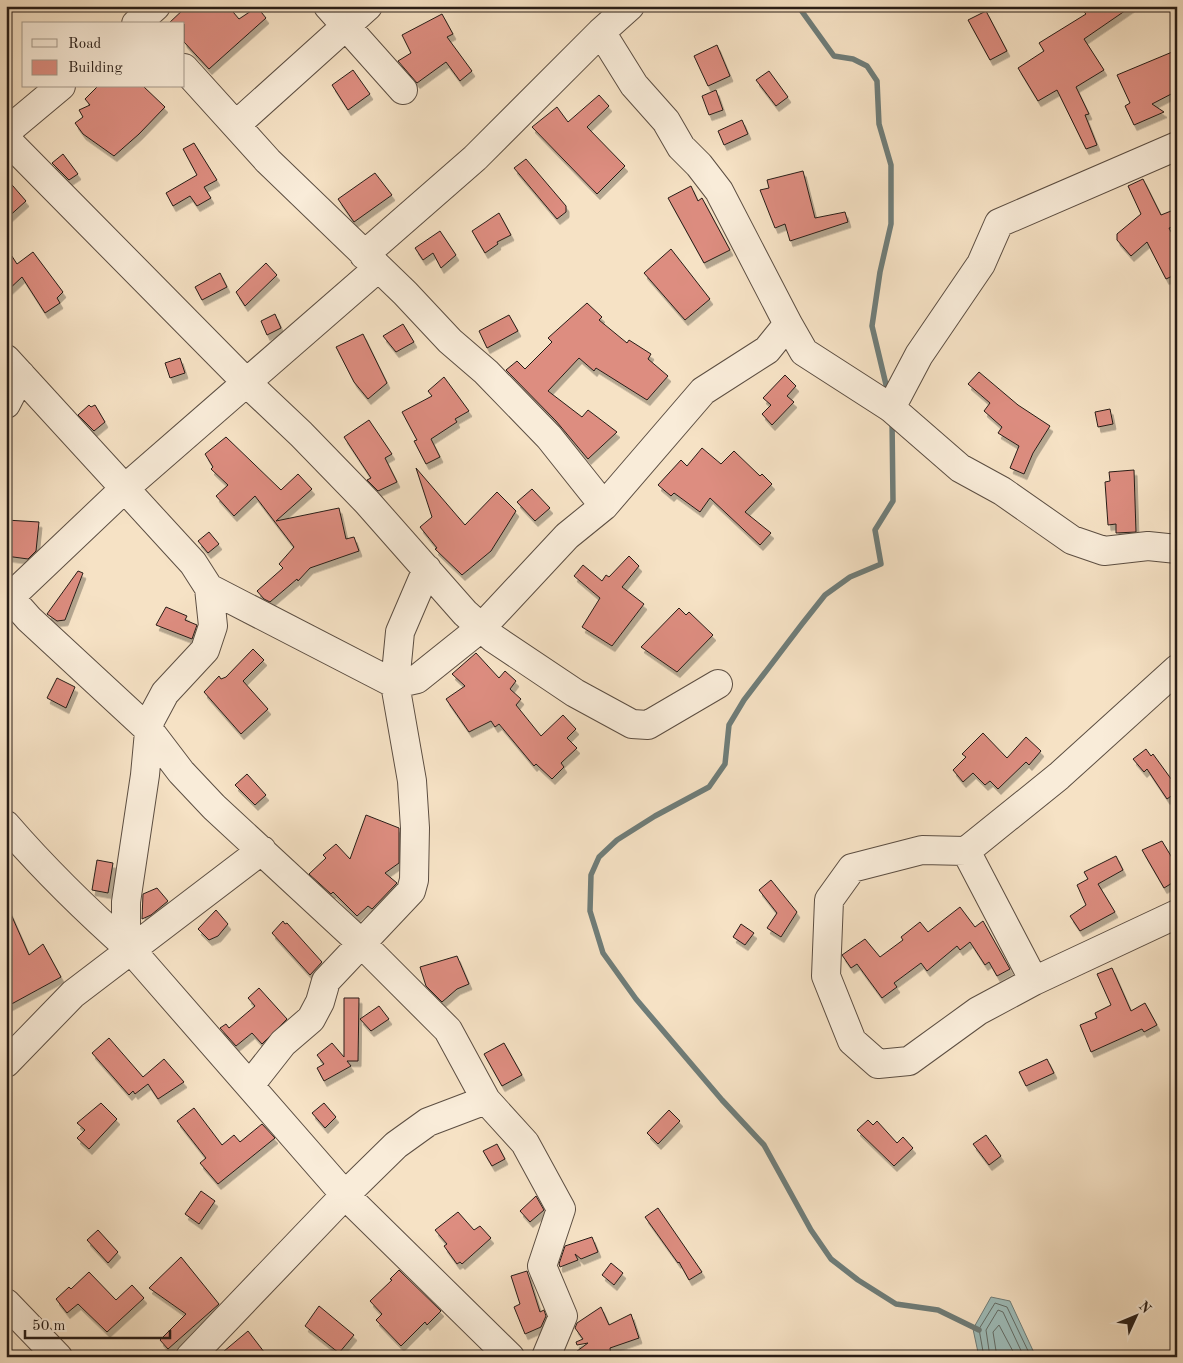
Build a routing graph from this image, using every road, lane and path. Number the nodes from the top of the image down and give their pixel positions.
1 (156, 6) edge
2 (328, 6) edge
3 (368, 6) edge
4 (630, 6) edge
5 (138, 22) edge
6 (345, 27) junction
7 (601, 32) junction
8 (185, 69) edge
9 (59, 88) edge
10 (402, 90) dead end
11 (236, 125) junction
12 (6, 132) edge
13 (6, 139) edge
14 (1177, 146) edge
15 (314, 205) dead end
16 (371, 261) junction
17 (788, 324) junction
18 (14, 367) edge
19 (247, 382) junction
20 (6, 404) edge
21 (892, 408) junction
22 (123, 490) junction
23 (604, 506) junction
24 (1177, 549) edge
25 (427, 569) junction
26 (209, 588) junction
27 (7, 597) edge
28 (482, 627) junction
29 (1177, 669) edge
30 (395, 684) junction
31 (718, 684) dead end
32 (149, 730) junction
33 (6, 825) edge
34 (262, 850) junction
35 (966, 851) junction
36 (1177, 914) edge
37 (361, 943) junction
38 (132, 951) junction
39 (1034, 981) junction
40 (6, 1063) edge
41 (250, 1084) junction
42 (486, 1100) junction
43 (345, 1195) junction
44 (6, 1303) edge
45 (58, 1357) edge
46 (190, 1357) edge
47 (510, 1357) edge
48 (546, 1357) edge

1 - 5 street
2 - 6 street
3 - 6 street
4 - 7 street
6 - 10 street
6 - 11 street
7 - 16 street
7 - 17 street
8 - 11 street
9 - 12 street
11 - 16 street
13 - 19 street
14 - 21 street
15 - 16 street
16 - 19 street
16 - 23 street
17 - 21 street
17 - 23 street
18 - 20 street
18 - 22 street
19 - 22 street
19 - 25 street
21 - 24 street
22 - 26 street
22 - 27 street
23 - 28 street
25 - 28 street
25 - 30 street
26 - 30 street
26 - 32 street
27 - 32 street
28 - 30 street
28 - 31 street
29 - 35 street
30 - 37 street
32 - 34 street
32 - 38 street
33 - 38 street
34 - 37 street
34 - 38 street
35 - 39 street
35 - 39 street
36 - 39 street
37 - 41 street
37 - 42 street
38 - 40 street
38 - 41 street
41 - 43 street
42 - 43 street
42 - 48 street
43 - 46 street
43 - 47 street
44 - 45 street

